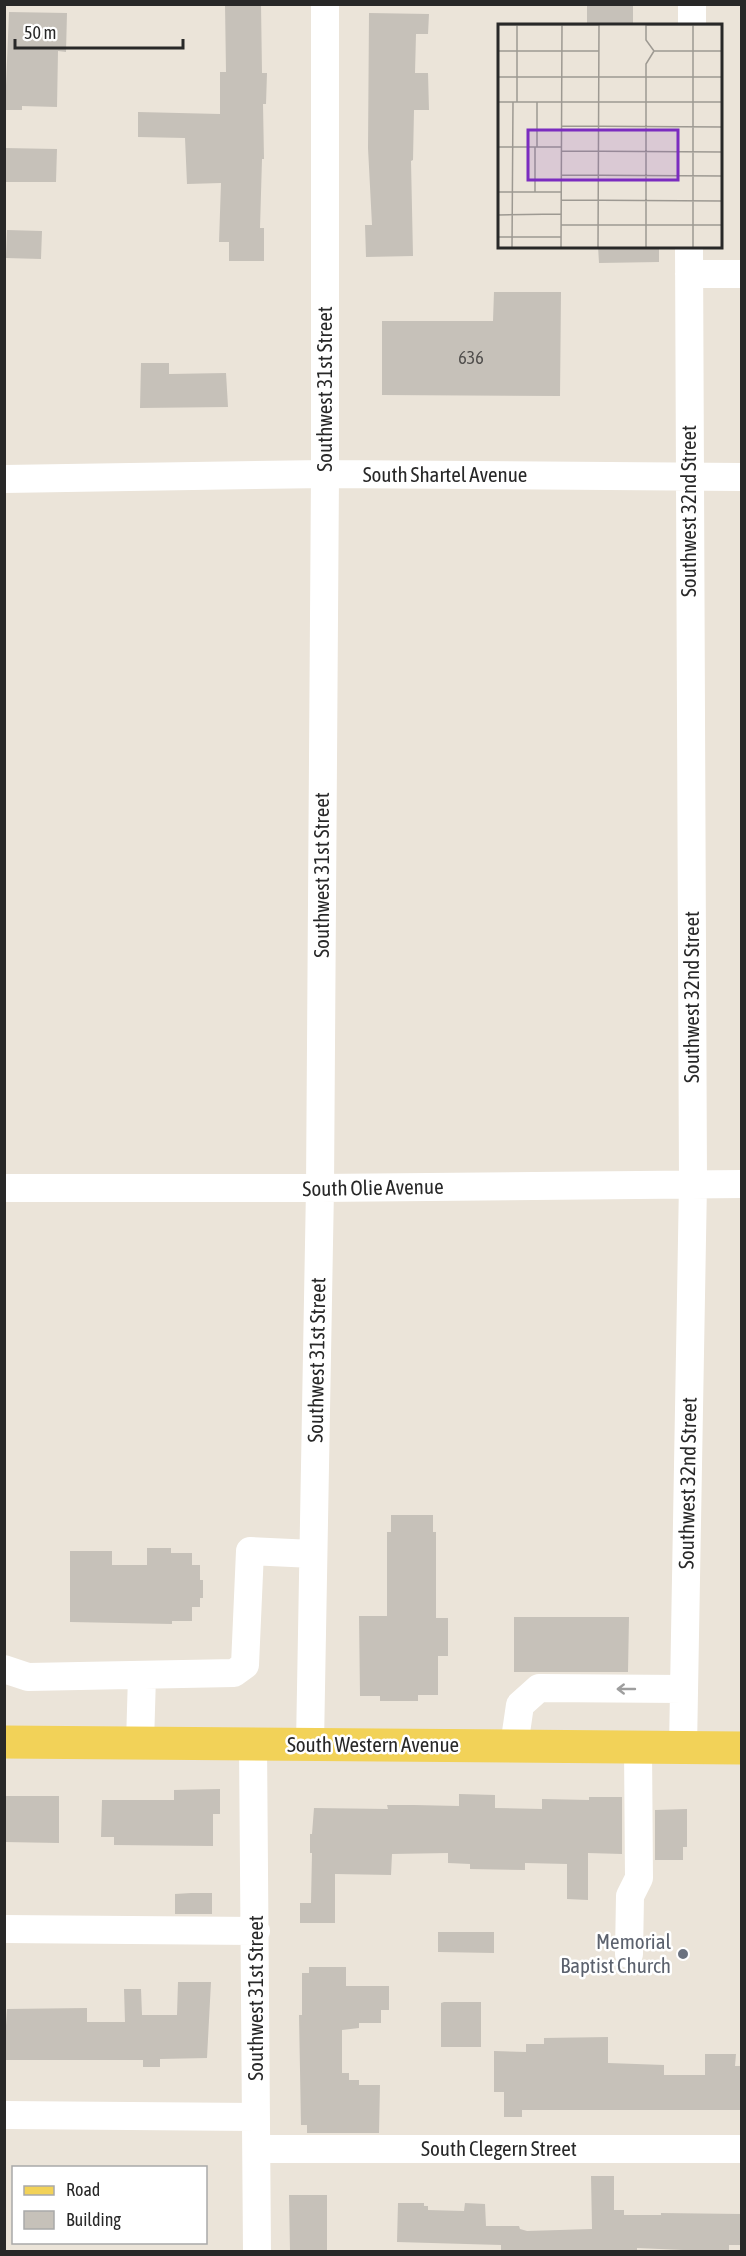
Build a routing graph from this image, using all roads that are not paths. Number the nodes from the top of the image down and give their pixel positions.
1 (325, 4) edge
2 (692, 4) edge
3 (692, 24) edge
4 (689, 248) edge
5 (689, 274) junction
6 (741, 274) edge
7 (325, 474) junction
8 (689, 477) junction
9 (741, 477) edge
10 (4, 479) edge
11 (693, 1183) junction
12 (741, 1184) edge
13 (4, 1188) edge
14 (320, 1188) junction
15 (313, 1554) junction
16 (4, 1669) edge
17 (142, 1676) junction
18 (684, 1689) junction
19 (4, 1742) edge
20 (140, 1743) junction
21 (253, 1744) junction
22 (309, 1744) junction
23 (514, 1746) junction
24 (638, 1747) junction
25 (683, 1748) junction
26 (741, 1748) edge
27 (4, 1929) edge
28 (256, 1931) junction
29 (629, 1954) dead end
30 (4, 2115) edge
31 (256, 2117) junction
32 (257, 2149) junction
33 (741, 2149) edge
34 (257, 2252) edge

1 - 7 street, Southwest 31st Street
2 - 3 street
4 - 5 street, Southwest 32nd Street
5 - 6 street
5 - 8 street, Southwest 32nd Street
7 - 8 street, South Shartel Avenue
7 - 10 street, South Shartel Avenue
7 - 14 street, Southwest 31st Street
8 - 9 street, South Shartel Avenue
8 - 11 street, Southwest 32nd Street
11 - 12 street, South Olie Avenue
11 - 14 street, South Olie Avenue
11 - 18 street, Southwest 32nd Street
13 - 14 street, South Olie Avenue
14 - 15 street, Southwest 31st Street
15 - 17 street
15 - 22 street, Southwest 31st Street
16 - 17 street
17 - 20 street
18 -> 23 street
18 - 25 street, Southwest 32nd Street
19 - 20 main road, South Western Avenue
20 - 21 main road, South Western Avenue
21 - 22 main road, South Western Avenue
21 - 28 street, Southwest 31st Street
22 - 23 main road, South Western Avenue
23 - 24 main road, South Western Avenue
24 - 25 main road, South Western Avenue
24 - 29 street
25 - 26 main road, South Western Avenue
27 - 28 street
28 - 31 street, Southwest 31st Street
30 - 31 street
31 - 32 street, Southwest 31st Street
32 - 33 street, South Clegern Street
32 - 34 street, Southwest 31st Street

